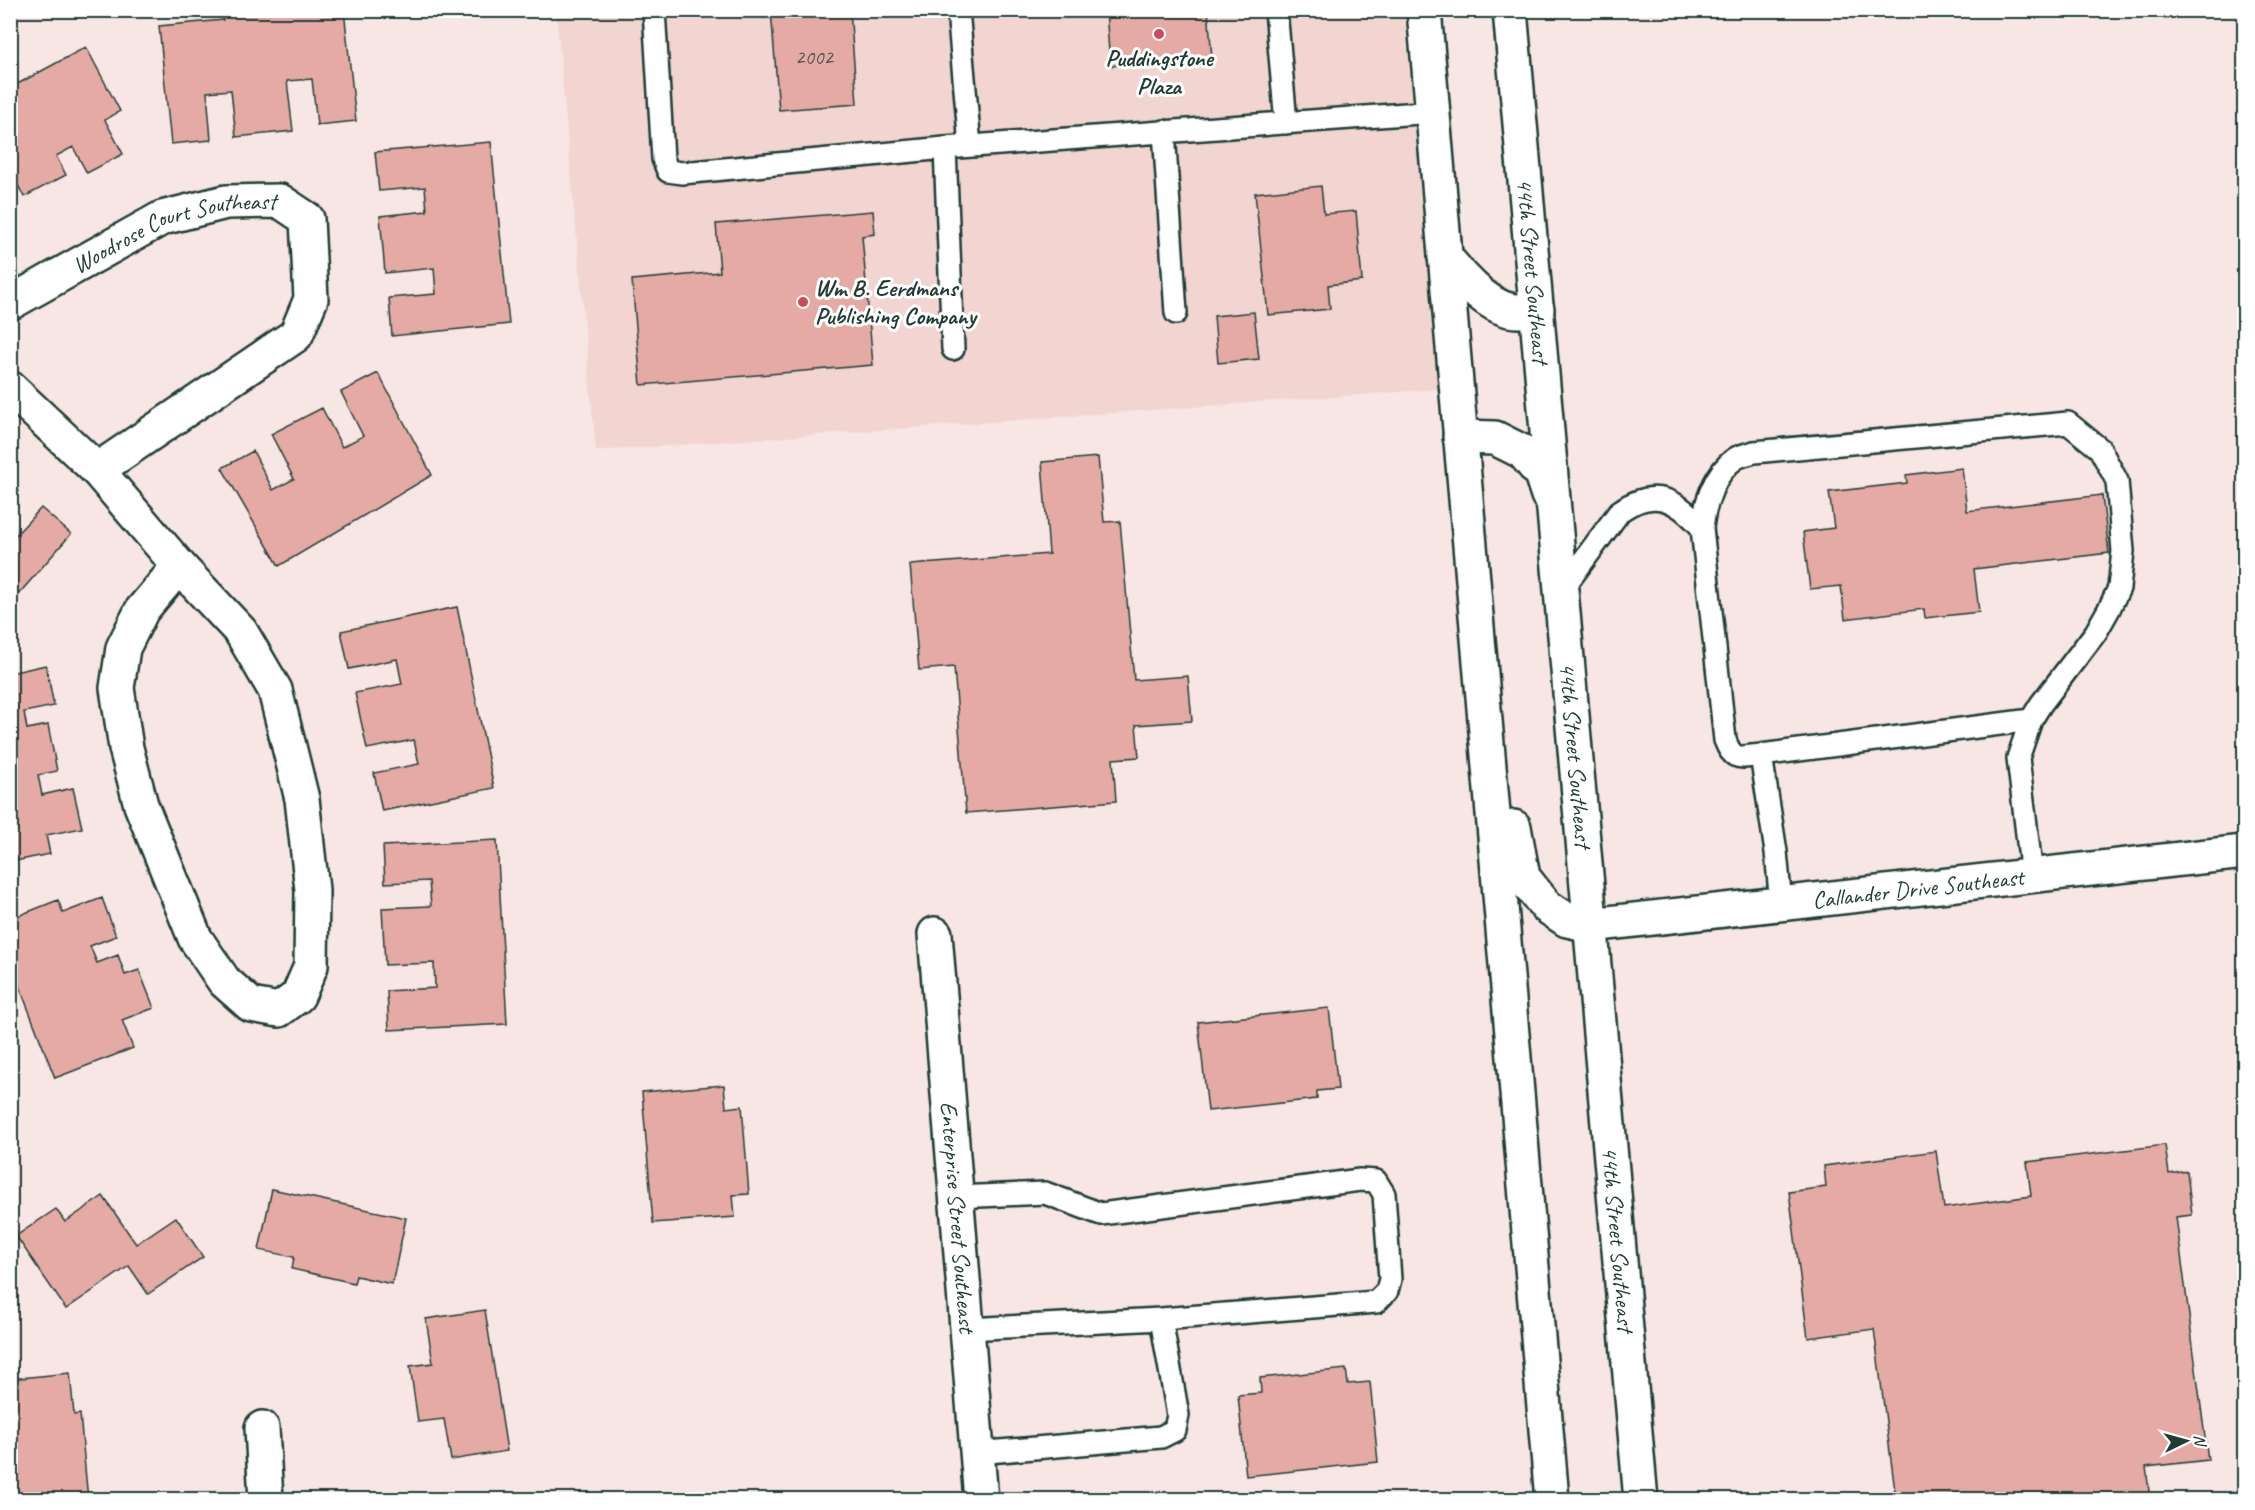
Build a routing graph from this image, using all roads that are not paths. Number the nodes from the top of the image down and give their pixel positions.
1 (654, 10) edge
2 (958, 10) edge
3 (1276, 10) edge
4 (1424, 10) edge
5 (1510, 10) edge
6 (1433, 112) junction
7 (1286, 123) junction
8 (1164, 131) junction
9 (970, 146) junction
10 (945, 148) junction
11 (1445, 257) junction
12 (10, 303) edge
13 (1537, 309) junction
14 (1176, 313) dead end
15 (953, 349) dead end
16 (10, 388) edge
17 (1460, 437) junction
18 (97, 470) junction
19 (1554, 514) junction
20 (1702, 528) junction
21 (179, 566) junction
22 (1561, 591) junction
23 (1476, 609) junction
24 (2031, 720) junction
25 (1761, 755) junction
26 (2244, 852) edge
27 (2032, 876) junction
28 (1781, 904) junction
29 (1590, 926) junction
30 (935, 934) dead end
31 (956, 1197) junction
32 (1161, 1319) junction
33 (967, 1329) junction
34 (262, 1428) dead end
35 (977, 1453) junction
36 (266, 1500) edge
37 (981, 1500) edge
38 (1552, 1500) edge
39 (1641, 1500) edge

1 - 10 lane
2 - 9 lane
3 - 7 lane
4 - 6 main road
5 - 13 main road, 44th Street Southeast
6 - 7 lane
6 - 11 main road
7 - 8 lane
8 - 9 lane
8 - 14 lane
9 - 10 lane
10 - 15 lane
11 - 13 main road
11 - 17 main road
12 - 18 main road, Woodrose Court Southeast
13 - 19 main road, 44th Street Southeast
16 - 18 main road
17 - 19 main road
17 - 23 main road
18 - 21 main road
19 - 22 main road, 44th Street Southeast
20 - 22 lane
20 - 24 lane
20 - 25 lane
21 - 21 main road
22 - 29 main road, 44th Street Southeast
23 - 29 main road
23 - 38 main road
24 - 25 lane
24 - 27 lane
25 - 28 lane
26 - 27 main road, Callander Drive Southeast
27 - 28 main road, Callander Drive Southeast
28 - 29 main road, Callander Drive Southeast
29 - 39 main road, 44th Street Southeast
30 - 31 main road, Enterprise Street Southeast
31 - 32 lane
31 - 33 main road, Enterprise Street Southeast
32 - 33 lane
32 - 35 lane
33 - 35 main road, Enterprise Street Southeast
34 - 36 main road
35 - 37 main road, Enterprise Street Southeast

